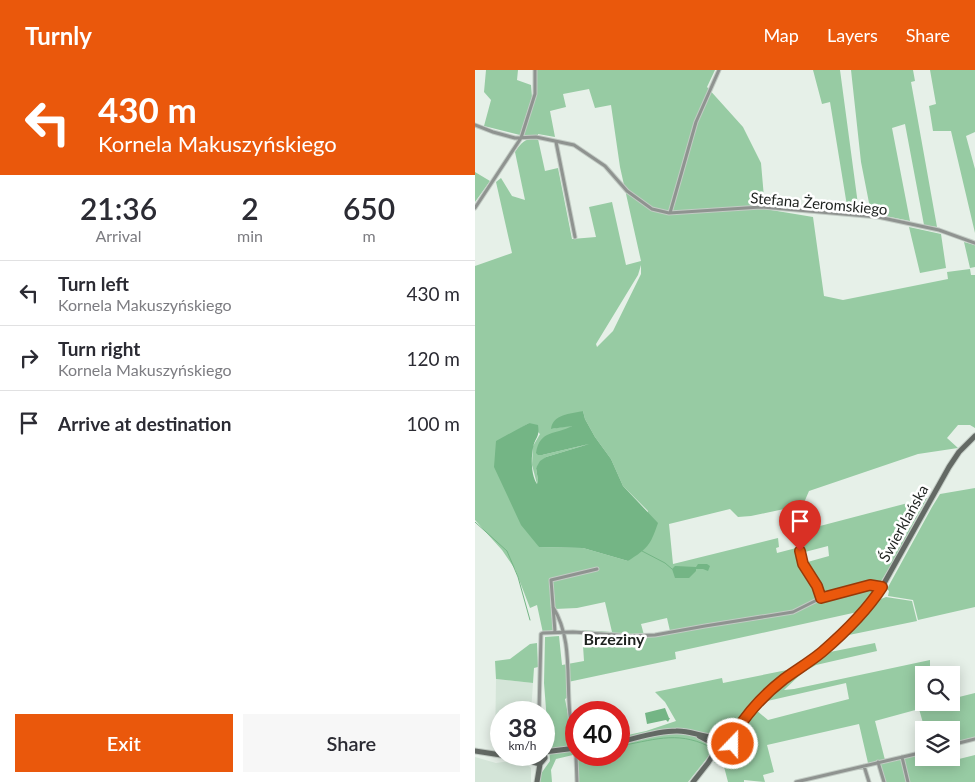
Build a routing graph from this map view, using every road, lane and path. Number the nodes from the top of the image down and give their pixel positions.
1 (535, 70) edge
2 (719, 70) edge
3 (475, 125) edge
4 (521, 138) junction
5 (556, 142) junction
6 (475, 208) edge
7 (670, 213) junction
8 (575, 236) dead end
9 (975, 243) edge
10 (975, 436) edge
11 (796, 535) dead end
12 (597, 569) dead end
13 (882, 587) junction
14 (821, 598) junction
15 (553, 607) junction
16 (555, 632) junction
17 (564, 632) junction
18 (539, 701) edge
19 (569, 701) edge
20 (742, 722) junction
21 (697, 734) junction
22 (726, 736) junction
23 (718, 738) junction
24 (975, 739) edge
25 (630, 740) edge
26 (732, 741) junction
27 (960, 743) edge
28 (716, 746) junction
29 (475, 750) edge
30 (721, 752) junction
31 (490, 753) edge
32 (915, 754) edge
33 (901, 757) junction
34 (878, 762) junction
35 (708, 763) junction
36 (537, 766) edge
37 (576, 766) edge
38 (864, 766) junction
39 (825, 776) junction
40 (537, 782) edge
41 (577, 782) edge
42 (693, 782) edge
43 (797, 782) edge
44 (827, 782) edge
45 (869, 782) edge
46 (884, 782) edge
47 (908, 782) edge

1 - 4 street
2 - 7 street
3 - 4 street, Stefana Żeromskiego
4 - 5 street, Stefana Żeromskiego
4 - 6 street
5 - 7 street, Stefana Żeromskiego
5 - 8 street
7 - 9 street, Stefana Żeromskiego
10 - 13 street, Świerklańska
11 - 14 street
12 - 15 street
13 - 14 street
13 - 20 street, Świerklańska
14 - 17 street
15 - 16 street
15 - 17 street
16 - 17 street
16 - 18 street
17 - 19 street
20 - 22 street, Świerklańska
20 - 26 street, Świerklańska
21 - 23 street
21 - 25 street
21 - 28 street
22 - 23 street
22 - 26 street
23 - 28 street
24 - 27 street
26 - 30 street
28 - 30 street
28 - 35 street
29 - 31 street
30 - 35 street
32 - 33 street
33 - 34 street
33 - 47 street
34 - 38 street
34 - 46 street
35 - 42 street
36 - 40 street
37 - 41 street
38 - 39 street
38 - 45 street
39 - 43 street
39 - 44 street

